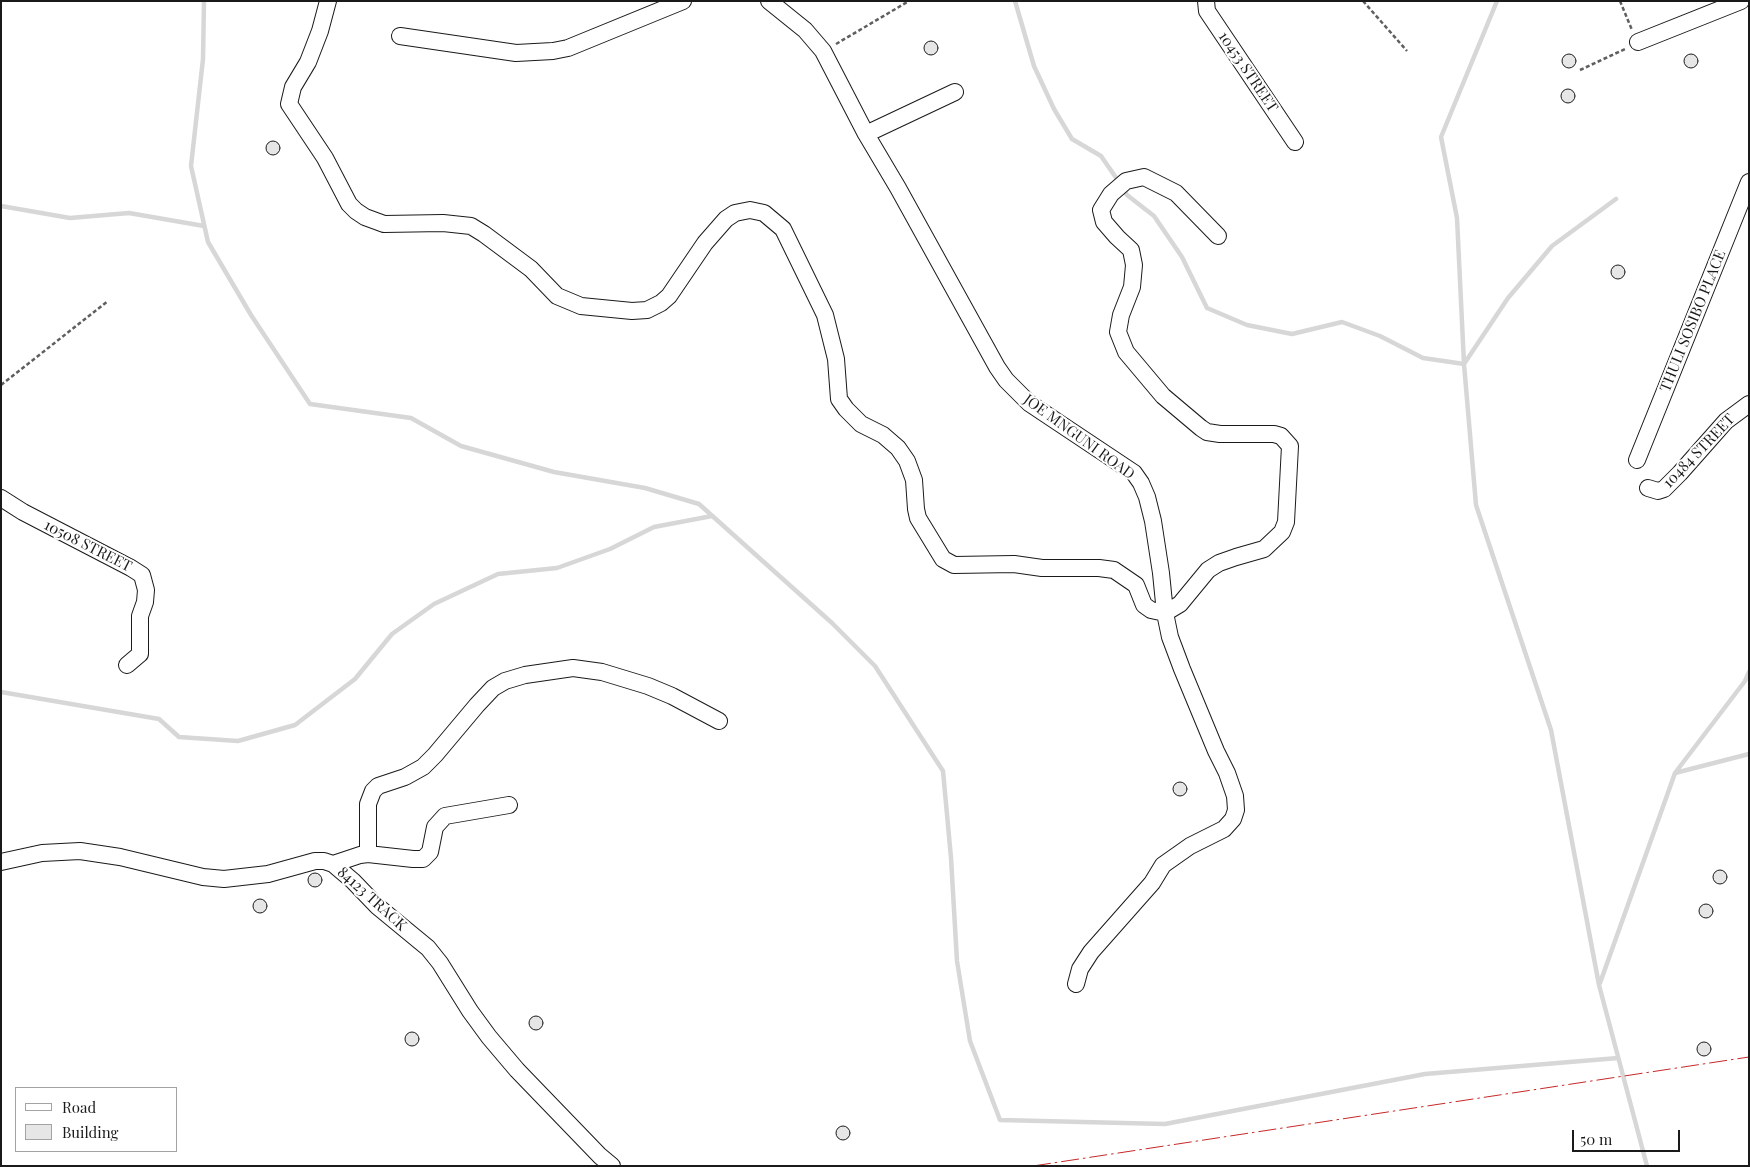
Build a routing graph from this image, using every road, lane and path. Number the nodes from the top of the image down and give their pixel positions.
1 (328, 1) edge
2 (683, 1) edge
3 (769, 1) edge
4 (909, 1) edge
5 (1206, 1) edge
6 (1363, 1) edge
7 (1620, 1) edge
8 (1741, 1) edge
9 (400, 36) dead end
10 (1638, 42) junction
11 (823, 51) junction
12 (1407, 52) dead end
13 (1580, 70) dead end
14 (955, 92) dead end
15 (866, 134) junction
16 (1295, 142) dead end
17 (1749, 182) edge
18 (1218, 236) dead end
19 (108, 301) dead end
20 (1, 386) edge
21 (1749, 404) edge
22 (1637, 460) dead end
23 (1648, 488) dead end
24 (1, 498) edge
25 (1164, 613) junction
26 (127, 665) dead end
27 (719, 721) dead end
28 (509, 805) dead end
29 (368, 854) junction
30 (1, 862) edge
31 (333, 864) junction
32 (1076, 984) dead end
33 (612, 1166) edge

1 - 25 street
2 - 9 street
3 - 11 street, JOE MNGUNI ROAD
4 - 11 path
5 - 16 street, 10453 STREET
6 - 12 path
7 - 10 path
8 - 10 street
10 - 13 path
11 - 15 street, JOE MNGUNI ROAD
14 - 15 street
15 - 25 street, JOE MNGUNI ROAD
17 - 22 street, THULI SOSIBO PLACE
18 - 25 street
19 - 20 path
21 - 23 street, 10484 STREET
24 - 26 street, 10508 STREET
25 - 32 street, JOE MNGUNI ROAD
27 - 29 street
28 - 29 street
29 - 31 street
30 - 31 street, 84123 TRACK
31 - 33 street, 84123 TRACK

